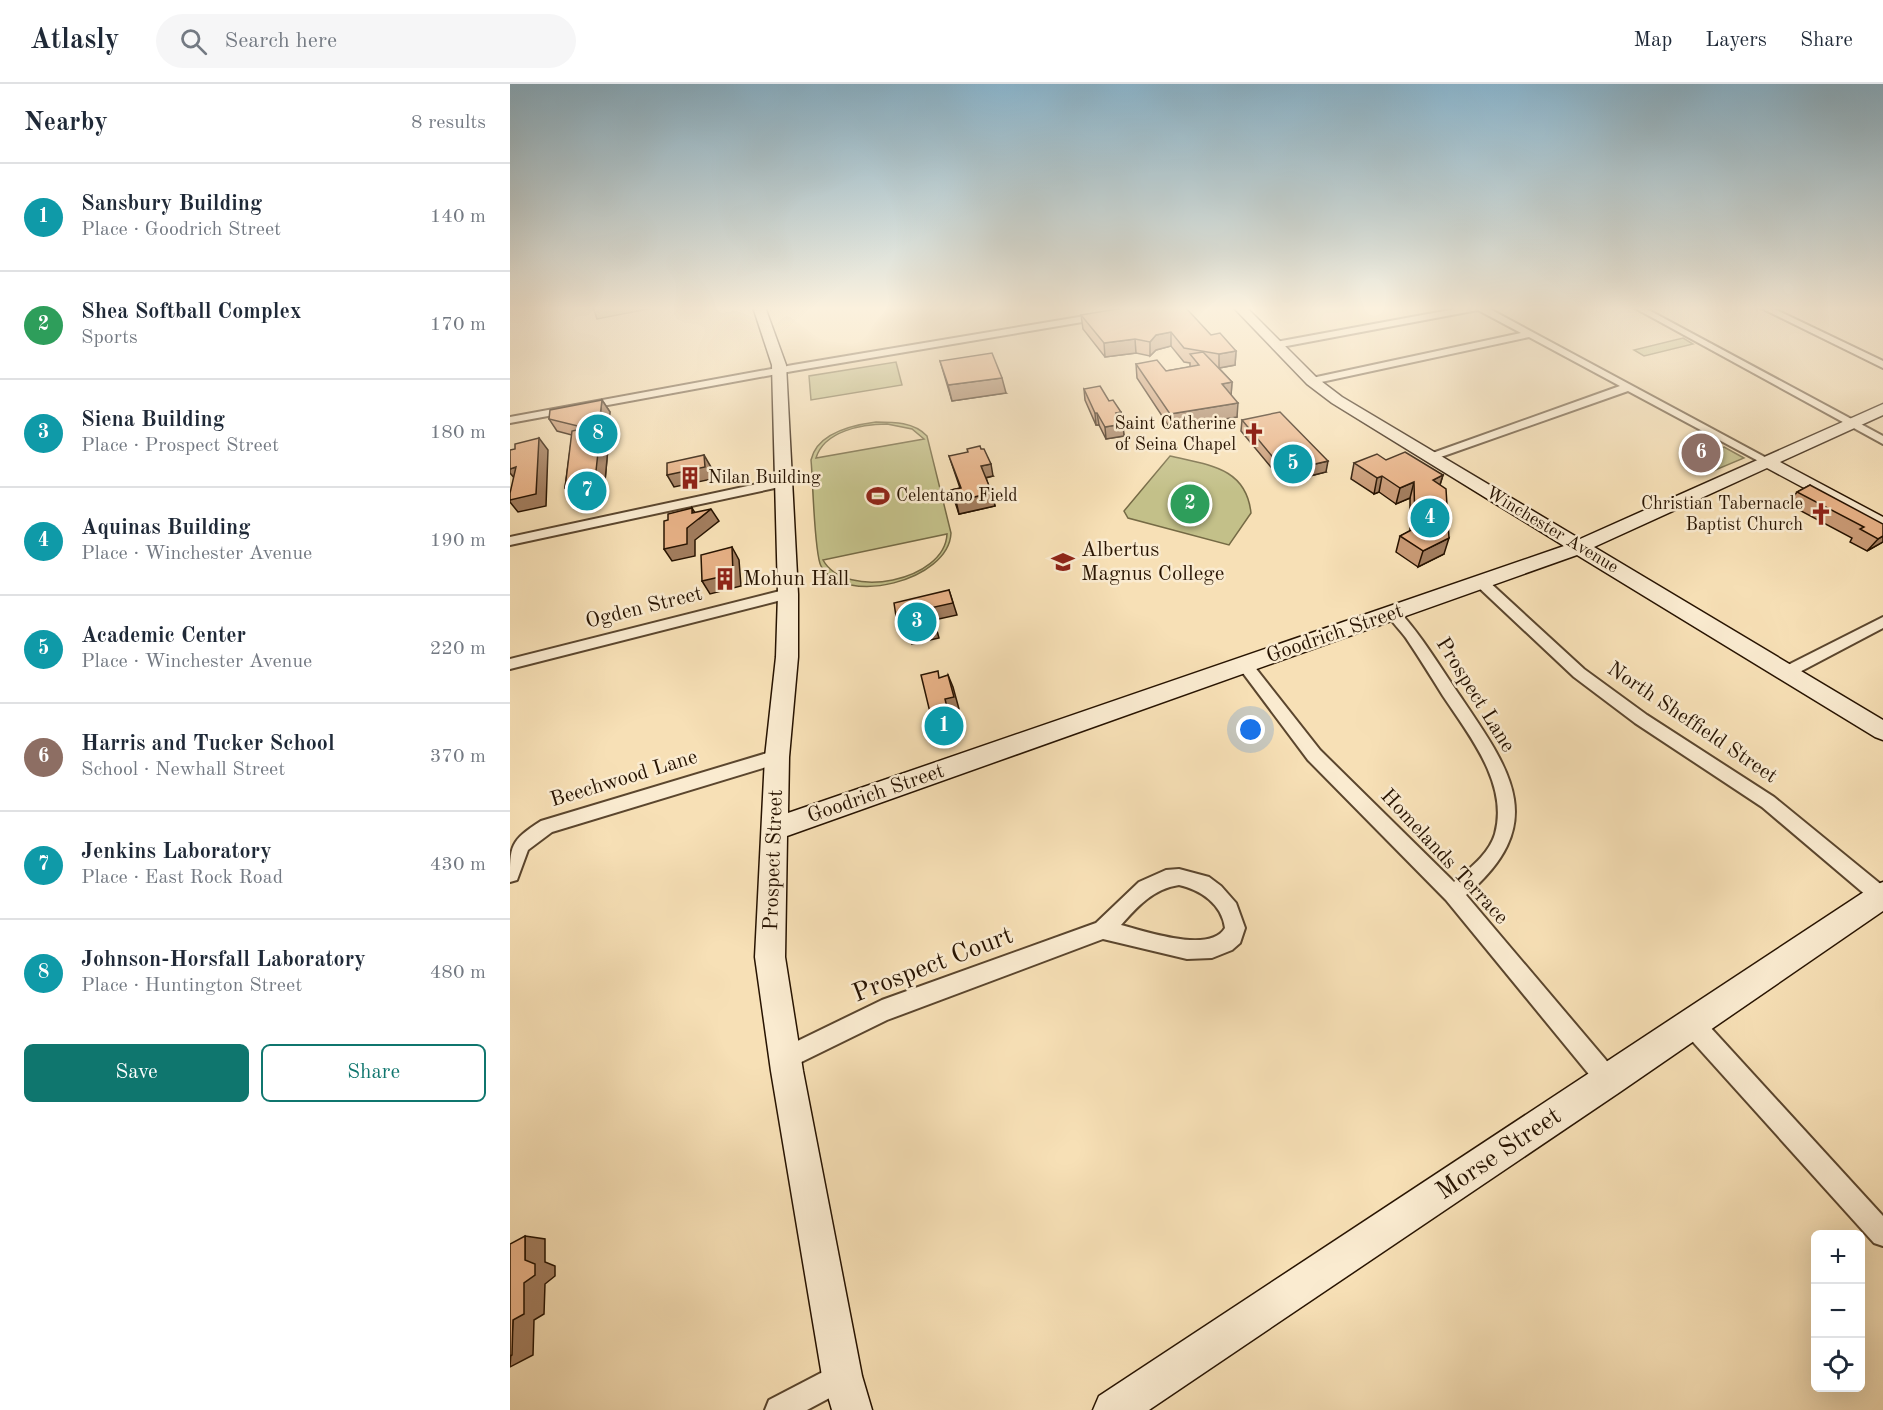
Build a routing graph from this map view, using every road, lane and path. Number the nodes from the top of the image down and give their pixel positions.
1 (785, 369) edge
2 (1300, 369) edge
3 (1368, 369) edge
4 (1594, 369) edge
5 (1751, 369) edge
6 (779, 370) junction
7 (1312, 381) junction
8 (1628, 387) junction
9 (1883, 409) edge
10 (510, 420) edge
11 (1851, 423) junction
12 (1883, 441) edge
13 (1431, 457) junction
14 (1768, 462) junction
15 (785, 482) junction
16 (1883, 524) edge
17 (510, 541) edge
18 (1580, 547) junction
19 (1481, 582) junction
20 (788, 594) junction
21 (1394, 613) junction
22 (1883, 622) edge
23 (510, 664) edge
24 (1245, 665) junction
25 (1787, 672) junction
26 (1883, 731) edge
27 (777, 757) junction
28 (775, 829) junction
29 (510, 874) edge
30 (1453, 894) junction
31 (1882, 896) edge
32 (1103, 930) junction
33 (1692, 1024) junction
34 (785, 1059) junction
35 (1609, 1081) junction
36 (1883, 1234) edge
37 (842, 1376) junction
38 (779, 1410) edge
39 (852, 1410) edge
40 (1113, 1410) edge

1 - 6 street
2 - 7 main road, Winchester Avenue
3 - 7 street
4 - 8 street
5 - 11 street
6 - 10 street
6 - 15 main road, Prospect Street
7 - 13 main road, Winchester Avenue
8 - 13 street
8 - 14 street
9 - 11 main road, Goodrich Street
11 - 12 street
11 - 14 main road, Goodrich Street
13 - 18 main road, Winchester Avenue
14 - 16 main road
14 - 18 main road, Goodrich Street
15 - 17 street
15 - 20 main road, Prospect Street
18 - 19 main road, Goodrich Street
18 - 25 main road, Winchester Avenue
19 - 21 main road, Goodrich Street
19 - 31 street, North Sheffield Street
20 - 23 street, Ogden Street
20 - 27 main road, Prospect Street
21 - 24 main road, Goodrich Street
21 - 30 street, Prospect Lane
22 - 25 street
24 - 28 main road, Goodrich Street
24 - 30 street, Homelands Terrace
25 - 26 main road, Winchester Avenue
27 - 28 main road, Prospect Street
27 - 29 street, Beechwood Lane
28 - 34 main road, Prospect Street
30 - 35 street, Homelands Terrace
31 - 33 main road, Morse Street
32 - 32 street, Prospect Court
32 - 34 street, Prospect Court
33 - 35 main road, Morse Street
33 - 36 street
34 - 37 main road, Prospect Street
35 - 40 main road, Morse Street
37 - 38 street
37 - 39 main road, Prospect Street

